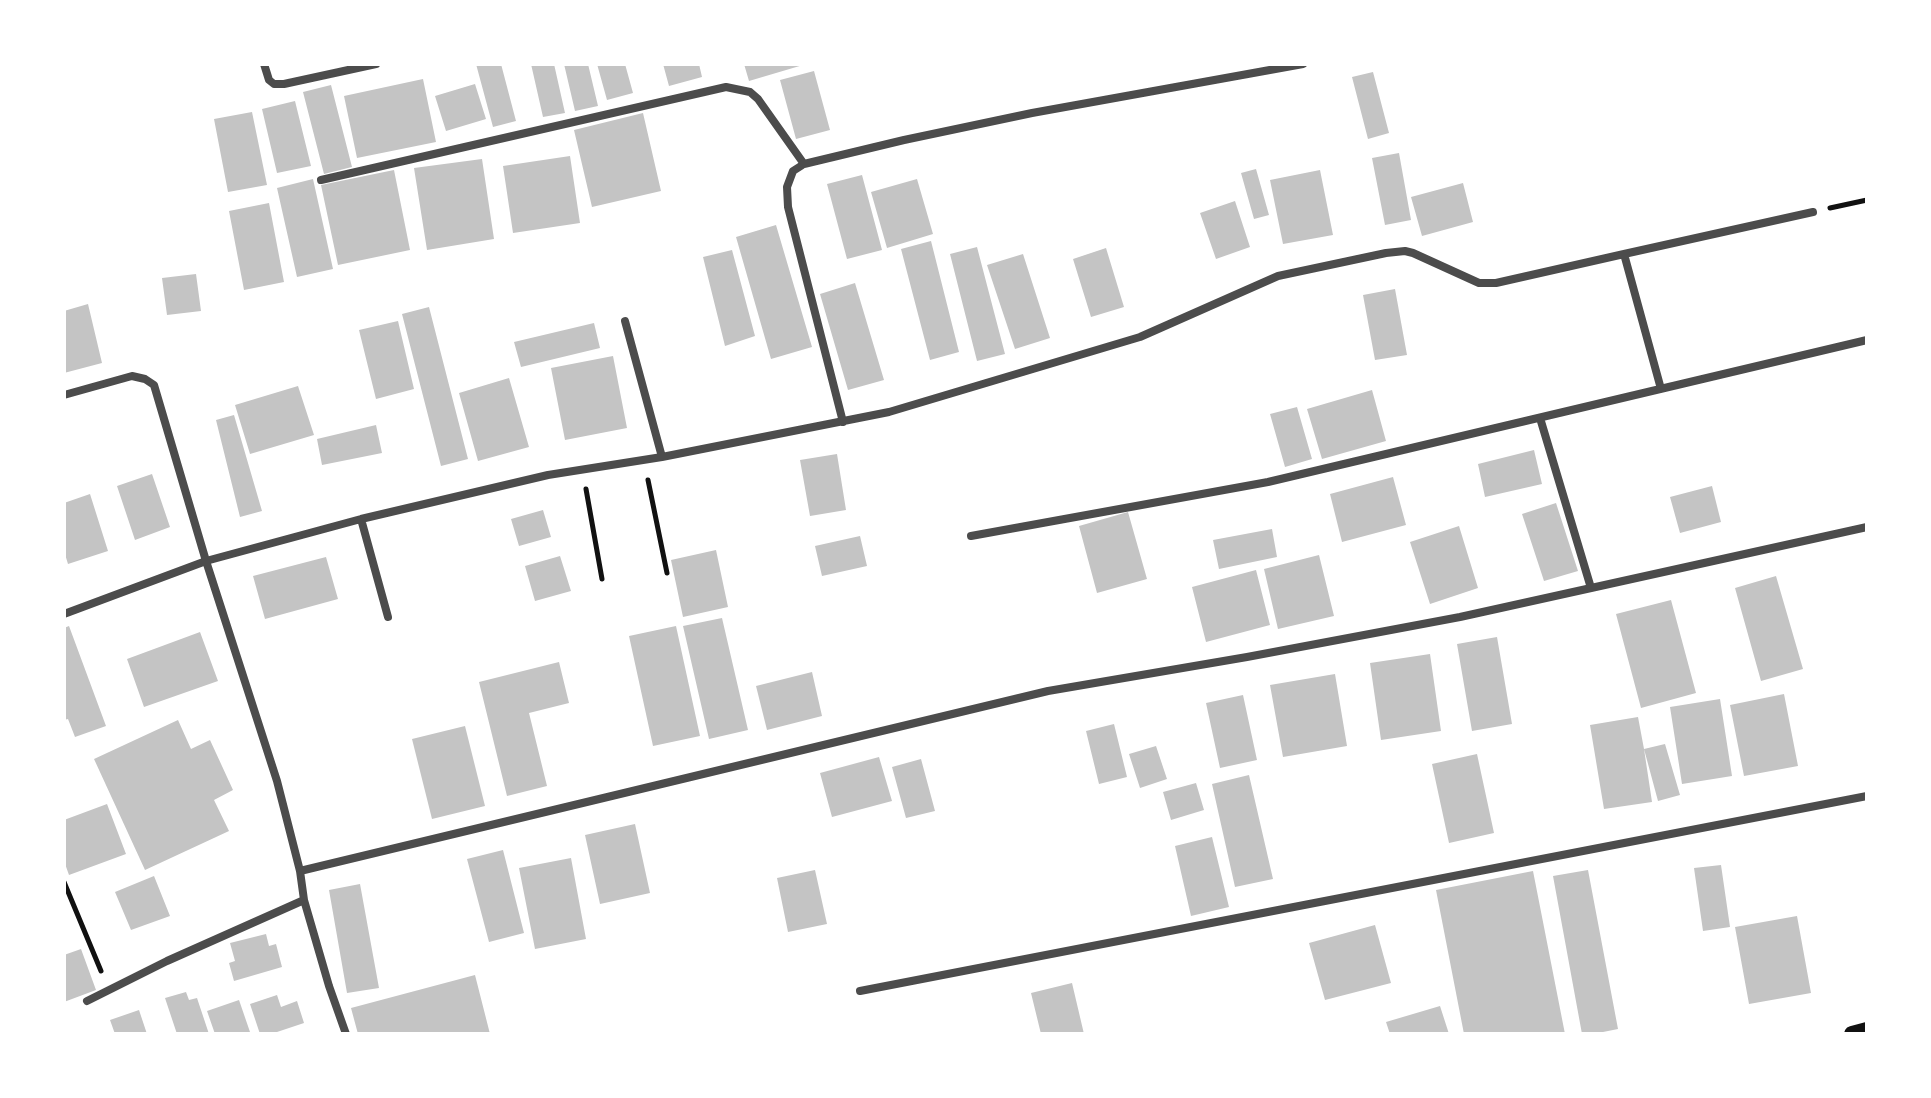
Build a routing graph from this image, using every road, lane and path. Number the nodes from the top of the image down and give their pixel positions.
1 (264, 64) edge
2 (376, 64) edge
3 (1303, 64) edge
4 (804, 164) junction
5 (321, 180) dead end
6 (1867, 200) edge
7 (1813, 212) joint
8 (1624, 254) junction
9 (625, 321) dead end
10 (1867, 340) edge
11 (1661, 389) junction
12 (64, 395) edge
13 (1540, 418) junction
14 (843, 422) junction
15 (662, 457) junction
16 (644, 460) junction
17 (583, 470) junction
18 (361, 519) junction
19 (1867, 527) edge
20 (971, 536) dead end
21 (206, 561) junction
22 (667, 573) dead end
23 (602, 579) dead end
24 (1591, 588) junction
25 (64, 614) edge
26 (388, 617) dead end
27 (1867, 796) edge
28 (300, 871) junction
29 (64, 882) edge
30 (304, 900) junction
31 (109, 990) junction
32 (860, 991) dead end
33 (87, 1001) dead end
34 (1867, 1030) edge
35 (346, 1034) edge
36 (1852, 1034) edge

1 - 2 street
3 - 4 street
4 - 5 street
4 - 14 street
6 - 7 path
7 - 8 street
8 - 11 street
8 - 14 street
9 - 15 street
10 - 11 street
11 - 13 street
12 - 21 street
13 - 20 street
13 - 24 street
14 - 15 street
15 - 16 street
16 - 17 street
16 - 22 path
17 - 18 street
17 - 23 path
18 - 21 street
18 - 26 street
19 - 24 street
21 - 25 street
21 - 28 street
24 - 28 street
27 - 32 street
28 - 30 street
29 - 31 path
30 - 31 street
30 - 35 street
31 - 33 street
34 - 36 main road

